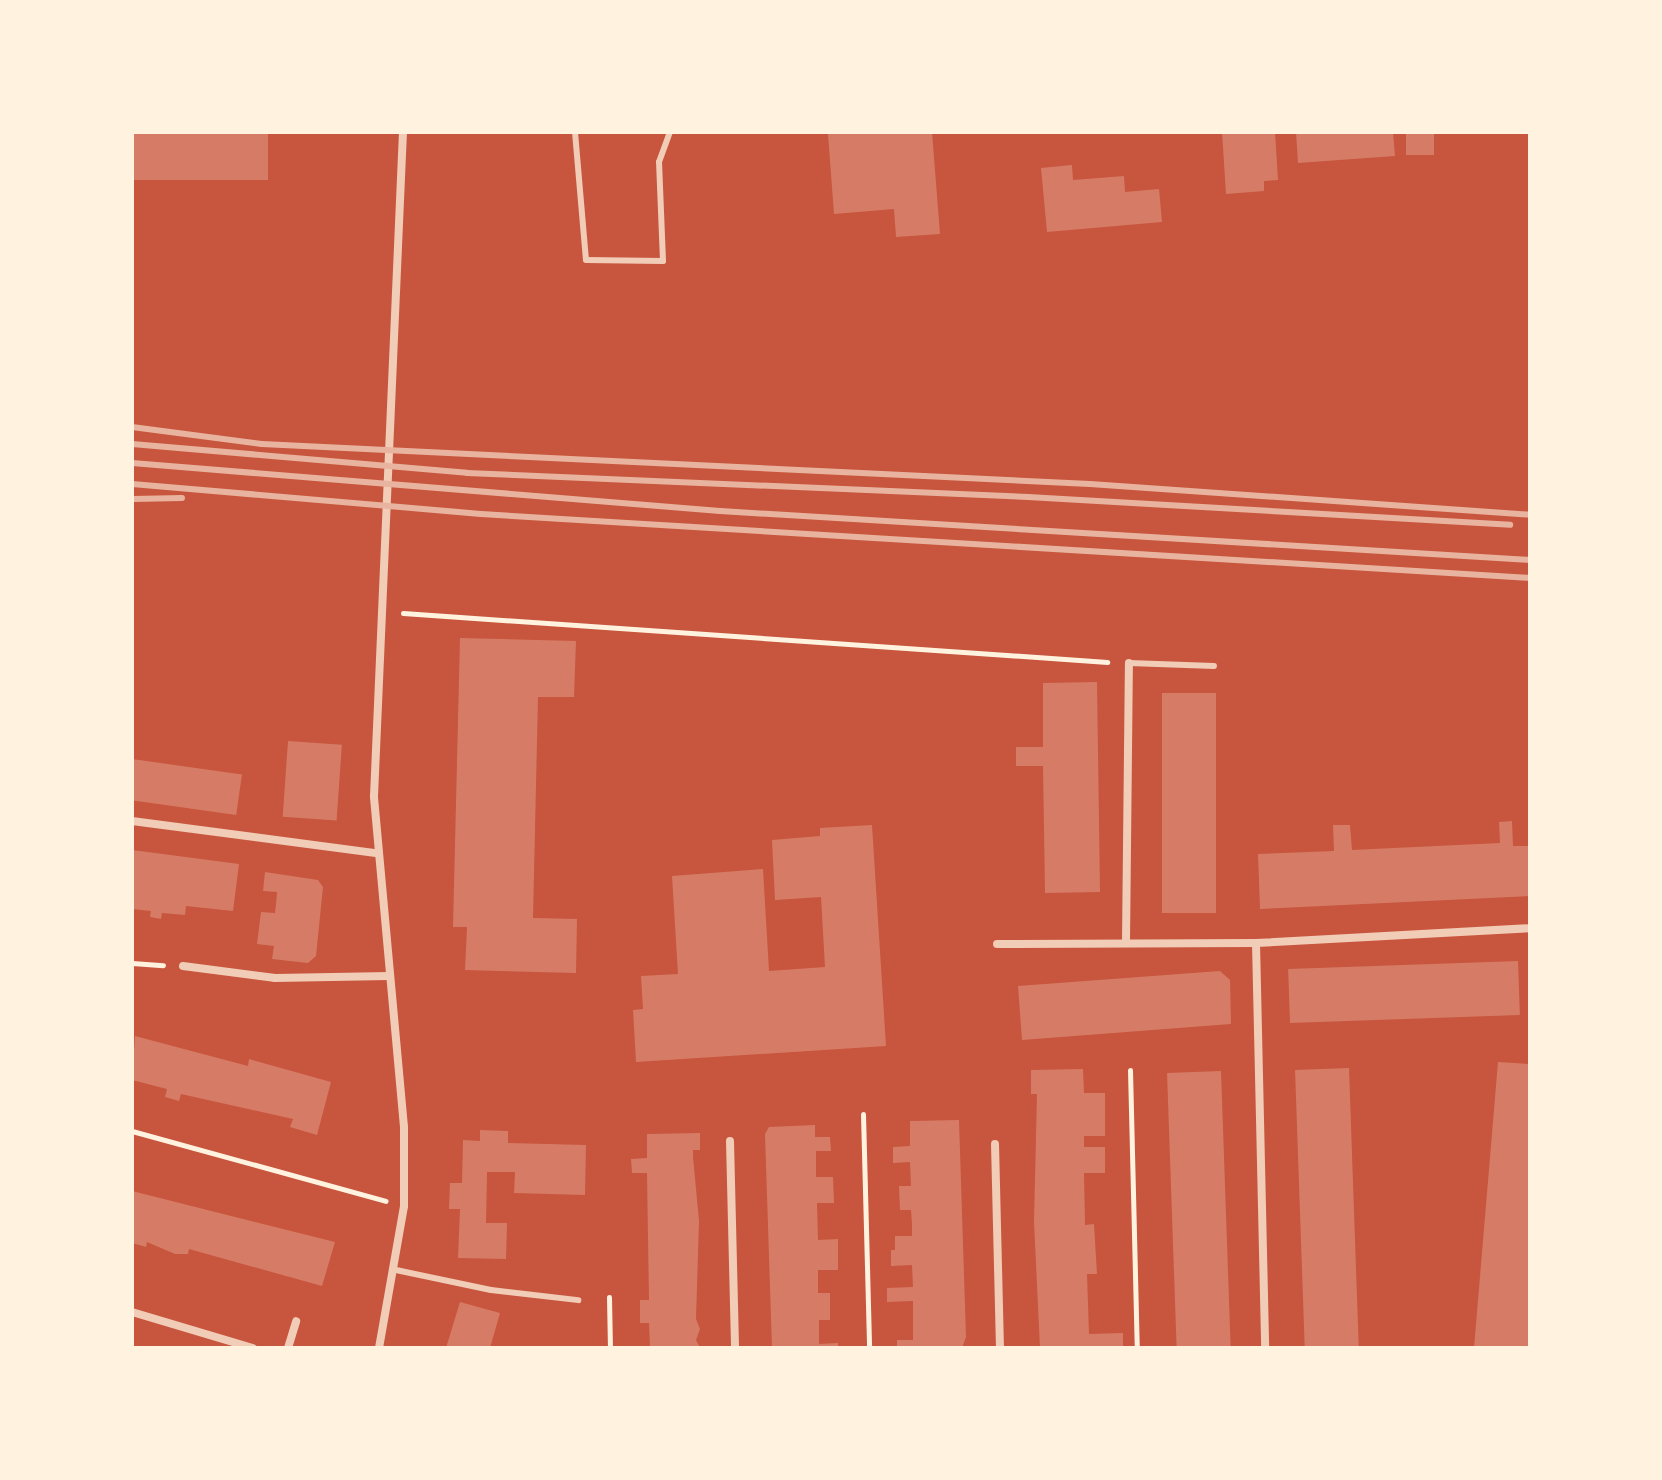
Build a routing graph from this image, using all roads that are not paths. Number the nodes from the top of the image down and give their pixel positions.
1 (403, 132) edge
2 (575, 132) edge
3 (670, 132) edge
4 (1129, 663) joint
5 (1214, 666) dead end
6 (132, 821) edge
7 (376, 853) junction
8 (1530, 928) edge
9 (1126, 942) junction
10 (1256, 943) junction
11 (997, 944) dead end
12 (183, 966) road end
13 (389, 976) junction
14 (730, 1141) dead end
15 (995, 1144) dead end
16 (396, 1270) junction
17 (578, 1300) dead end
18 (132, 1312) edge
19 (296, 1321) dead end
20 (253, 1348) edge
21 (288, 1348) edge
22 (379, 1348) edge
23 (735, 1348) edge
24 (1000, 1348) edge
25 (1265, 1348) edge

1 - 7 street
2 - 3 lane
4 - 5 lane
4 - 9 street
6 - 7 street
7 - 13 street
8 - 10 street
9 - 10 street
9 - 11 street
10 - 25 street
12 - 13 street
13 - 16 street
14 - 23 street
15 - 24 street
16 - 17 lane
16 - 22 street
18 - 20 street
19 - 21 street

